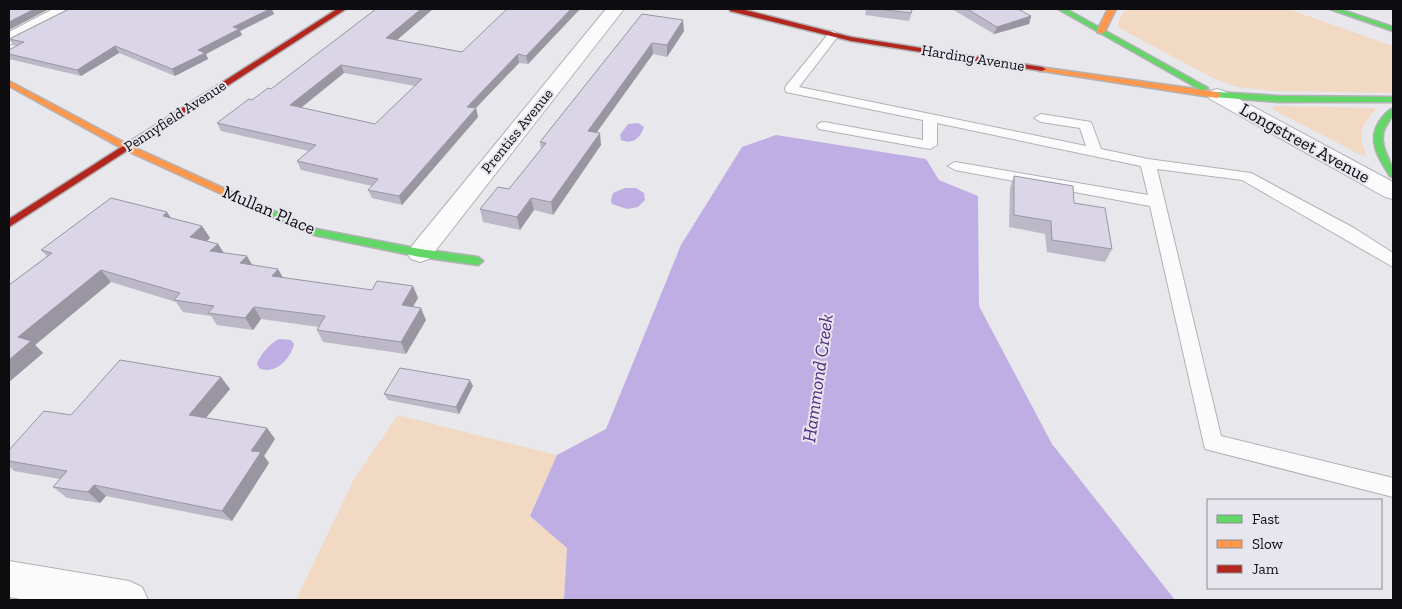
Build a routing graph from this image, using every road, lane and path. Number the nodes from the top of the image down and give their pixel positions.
1 (66, 9) edge
2 (342, 9) edge
3 (615, 9) edge
4 (733, 9) edge
5 (1061, 9) edge
6 (1112, 9) edge
7 (1332, 9) edge
8 (1393, 29) edge
9 (1101, 31) junction
10 (833, 35) junction
11 (9, 39) edge
12 (9, 83) edge
13 (1217, 95) junction
14 (1393, 100) edge
15 (1393, 112) edge
16 (930, 118) junction
17 (1041, 118) dead end
18 (824, 126) dead end
19 (126, 147) junction
20 (1095, 152) junction
21 (1148, 163) junction
22 (955, 166) dead end
23 (1393, 174) edge
24 (1393, 192) edge
25 (1157, 202) junction
26 (9, 224) edge
27 (420, 253) junction
28 (478, 261) dead end
29 (1393, 261) edge
30 (1393, 488) edge
31 (9, 579) edge
32 (129, 600) edge

1 - 11 street
2 - 19 main road, Pennyfield Avenue
3 - 27 street, Prentiss Avenue
4 - 10 main road, Harding Avenue
5 - 9 main road
6 - 9 main road
7 - 8 main road
9 - 13 main road
10 - 13 main road, Harding Avenue
10 - 16 lane
12 - 19 main road, Mullan Place
13 - 14 main road, Harding Avenue
13 - 24 street, Longstreet Avenue
15 - 23 main road
16 - 18 lane
16 - 20 lane
17 - 20 lane
19 - 26 main road, Pennyfield Avenue
19 - 27 main road, Mullan Place
20 - 21 lane
21 - 25 lane
21 - 29 lane
22 - 25 lane
25 - 30 lane
27 - 28 main road, Mullan Place
31 - 32 street

